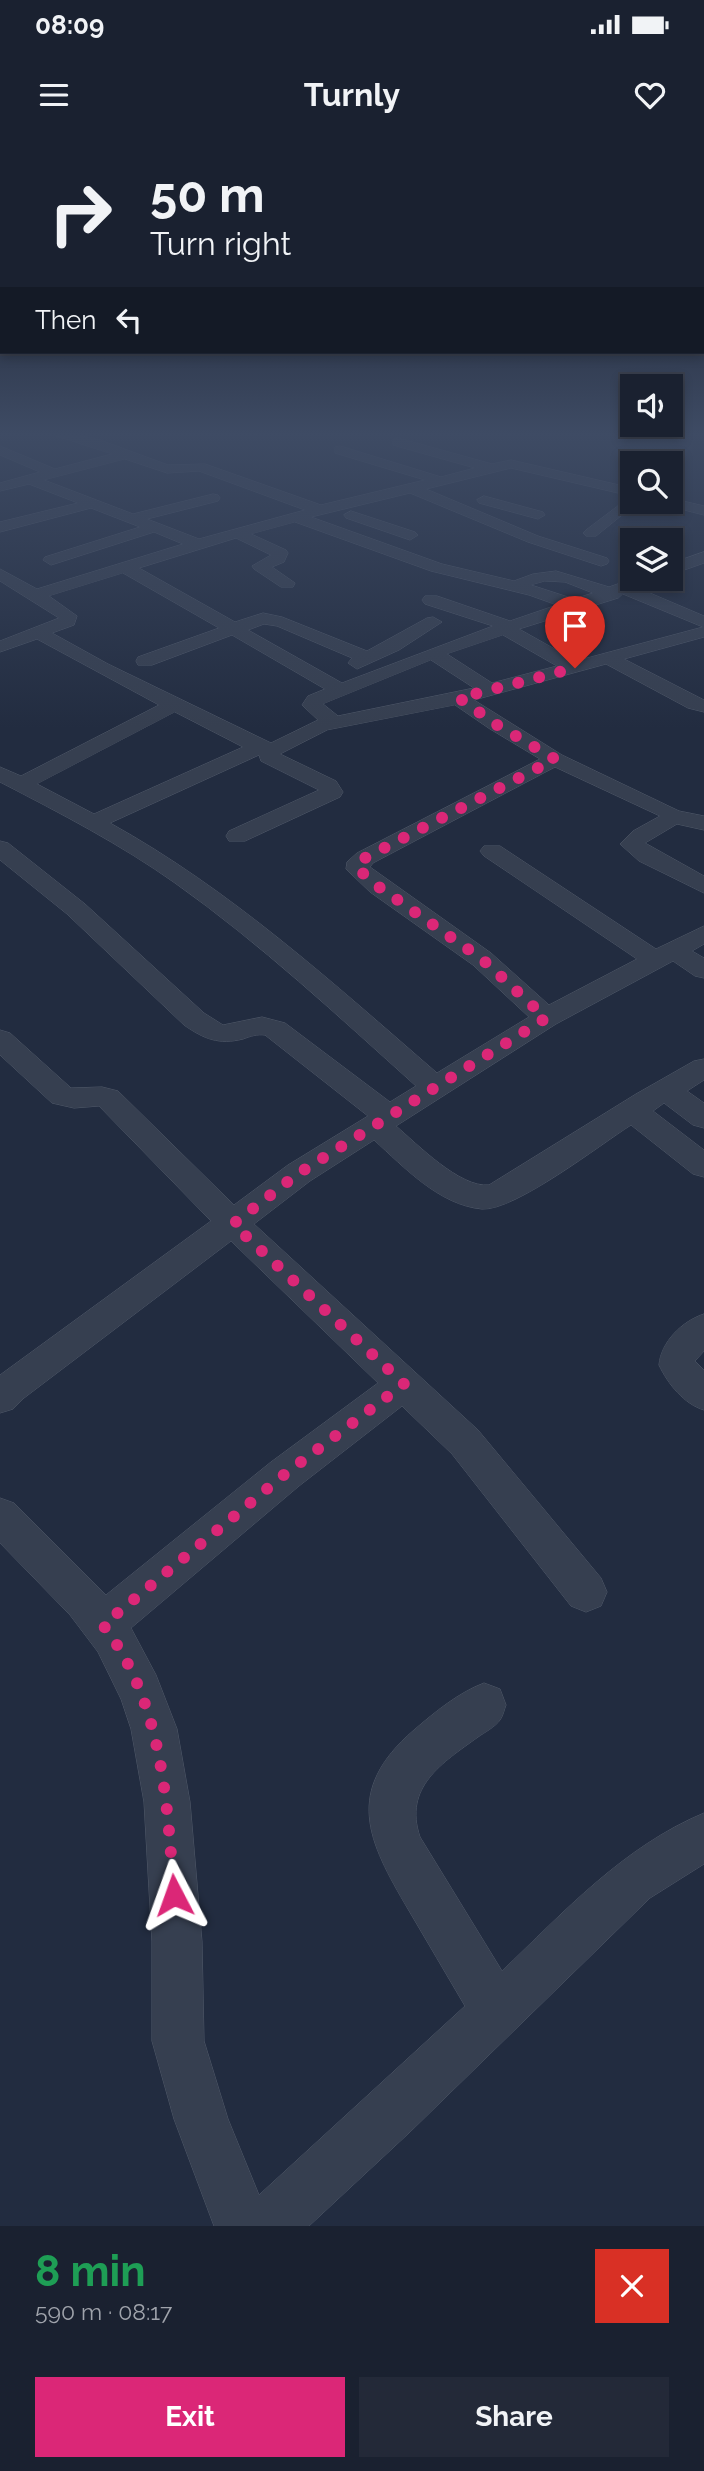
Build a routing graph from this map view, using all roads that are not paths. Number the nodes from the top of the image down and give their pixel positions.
1 (136, 533) edge
2 (172, 533) edge
3 (236, 533) edge
4 (237, 533) edge
5 (341, 533) edge
6 (405, 533) edge
7 (522, 533) edge
8 (410, 535) dead end
9 (198, 544) junction
10 (704, 557) edge
11 (51, 560) dead end
12 (601, 561) dead end
13 (683, 565) edge
14 (127, 568) junction
15 (0, 574) edge
16 (287, 583) dead end
17 (516, 586) junction
18 (619, 591) junction
19 (35, 596) junction
20 (431, 600) dead end
21 (575, 606) junction
22 (433, 622) dead end
23 (704, 622) edge
24 (506, 627) junction
25 (232, 628) junction
26 (37, 632) junction
27 (704, 632) edge
28 (0, 647) edge
29 (433, 653) junction
30 (368, 658) junction
31 (610, 659) junction
32 (145, 661) dead end
33 (575, 668) junction
34 (321, 679) junction
35 (361, 680) junction
36 (339, 689) junction
37 (490, 690) junction
38 (459, 698) junction
39 (176, 704) junction
40 (704, 706) edge
41 (402, 710) junction
42 (333, 722) junction
43 (266, 748) junction
44 (555, 759) junction
45 (11, 779) edge
46 (671, 816) junction
47 (93, 823) junction
48 (704, 823) edge
49 (237, 836) dead end
50 (0, 848) edge
51 (492, 851) dead end
52 (704, 886) edge
53 (704, 934) edge
54 (665, 955) junction
55 (704, 970) edge
56 (546, 1018) junction
57 (0, 1040) edge
58 (704, 1068) edge
59 (434, 1087) junction
60 (666, 1090) junction
61 (632, 1110) junction
62 (704, 1118) edge
63 (382, 1120) junction
64 (704, 1166) edge
65 (233, 1224) junction
66 (704, 1328) edge
67 (404, 1384) junction
68 (4, 1386) edge
69 (704, 1395) edge
70 (0, 1516) edge
71 (586, 1592) dead end
72 (103, 1625) junction
73 (484, 1705) dead end
74 (704, 1837) edge
75 (497, 2011) junction
76 (243, 2226) edge
77 (267, 2226) edge

1 - 11 street
2 - 9 street
3 - 9 street
4 - 16 street
5 - 17 street
6 - 8 street
7 - 12 street
9 - 14 street
10 - 13 street
14 - 19 street
14 - 25 street
15 - 19 street
17 - 18 street
17 - 21 street
18 - 21 street
18 - 23 street
19 - 26 street
20 - 24 street
21 - 24 street
22 - 30 street
24 - 29 street
24 - 33 street
25 - 30 street
25 - 32 street
25 - 34 street
26 - 28 street
26 - 39 street
27 - 31 street
29 - 35 street
29 - 37 street
30 - 34 street
31 - 33 street
31 - 40 street
33 - 37 street
34 - 36 street
35 - 36 street
35 - 41 street
36 - 42 street
37 - 38 street
38 - 41 street
38 - 44 street
39 - 43 street
39 - 45 street
41 - 42 street
42 - 43 street
43 - 47 street
43 - 49 street
44 - 46 street
44 - 56 street
45 - 47 street
46 - 48 street
46 - 52 street
47 - 59 street
50 - 63 street
51 - 54 street
53 - 54 street
54 - 55 street
54 - 56 street
56 - 59 street
57 - 65 street
58 - 60 street
59 - 63 street
60 - 61 street
60 - 62 street
61 - 63 street
61 - 64 street
63 - 65 street
65 - 67 street
65 - 68 street
66 - 69 street
67 - 71 street
67 - 72 street
70 - 72 street
72 - 76 street
73 - 75 street
74 - 75 street
75 - 77 street

